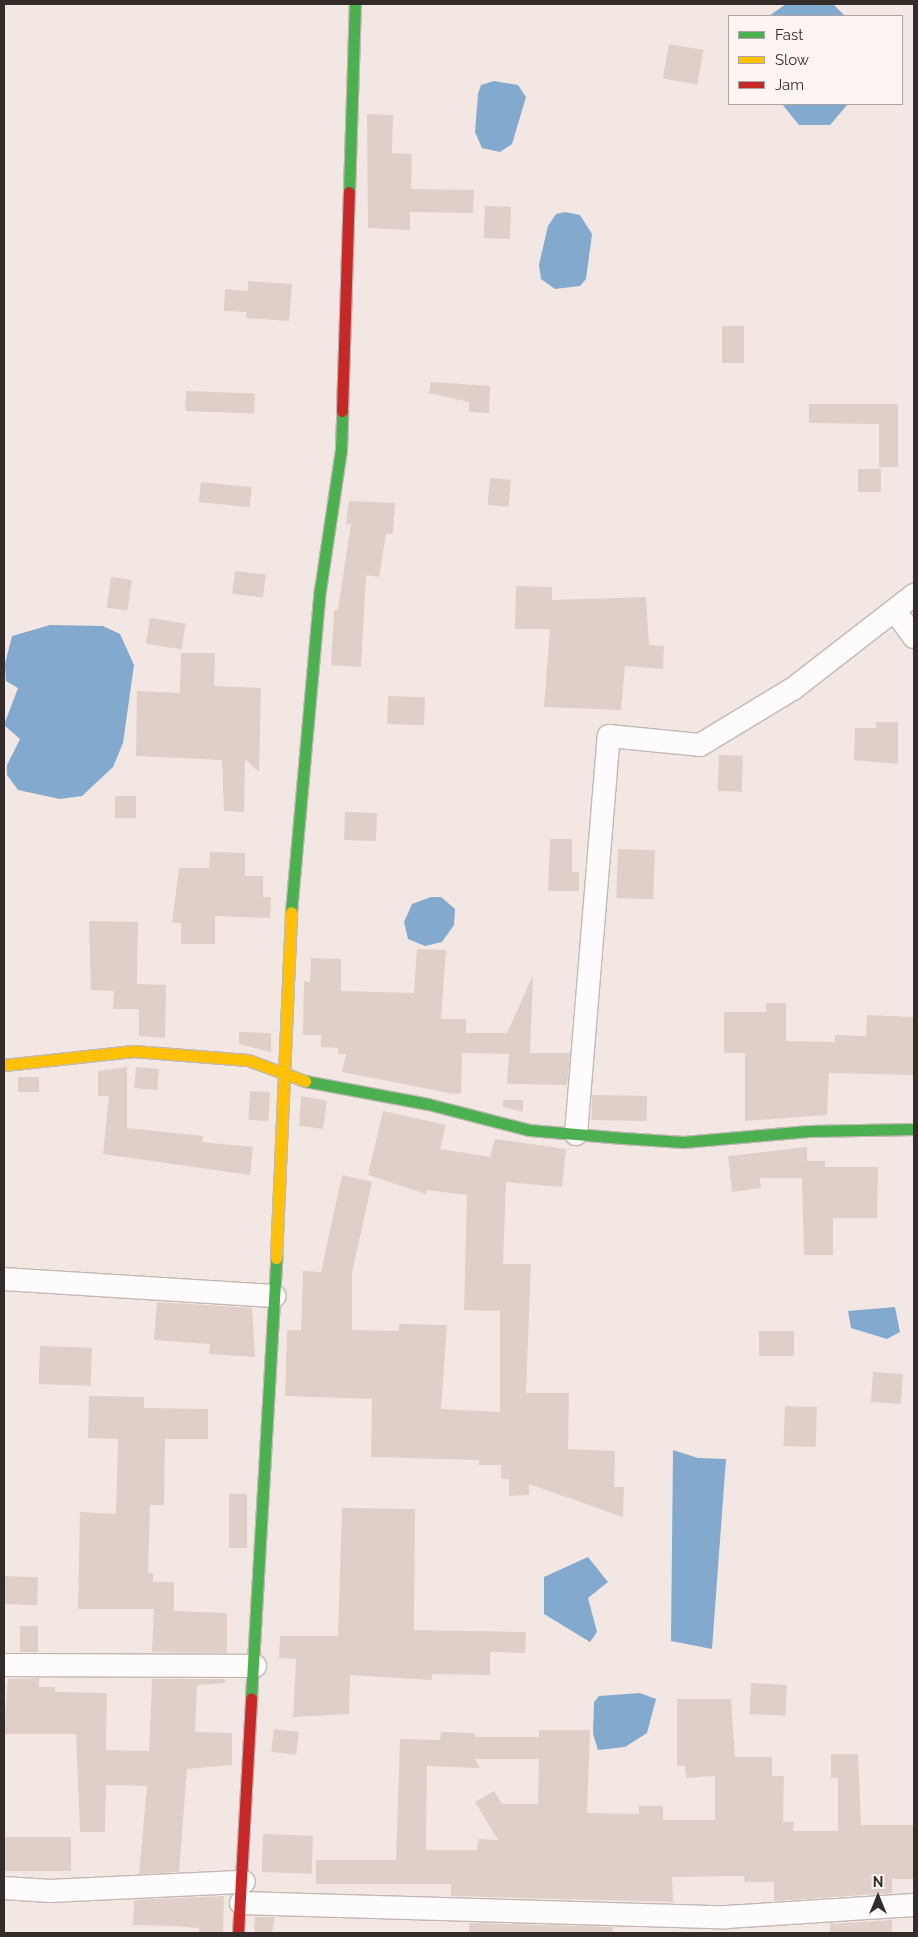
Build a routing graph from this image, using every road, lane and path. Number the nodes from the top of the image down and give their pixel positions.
1 (355, 4) edge
2 (914, 595) edge
3 (895, 611) junction
4 (914, 637) edge
5 (4, 1065) edge
6 (286, 1077) junction
7 (914, 1129) edge
8 (576, 1134) junction
9 (4, 1279) edge
10 (274, 1296) junction
11 (4, 1665) edge
12 (255, 1666) junction
13 (4, 1888) edge
14 (242, 1892) junction
15 (914, 1905) edge
16 (238, 1933) edge

1 - 6 street
2 - 3 street
3 - 4 street
3 - 8 street
5 - 6 street
6 - 8 street
6 - 10 street
7 - 8 street
9 - 10 street
10 - 12 street
11 - 12 street
12 - 14 street
13 - 14 street
14 - 15 street
14 - 16 street

